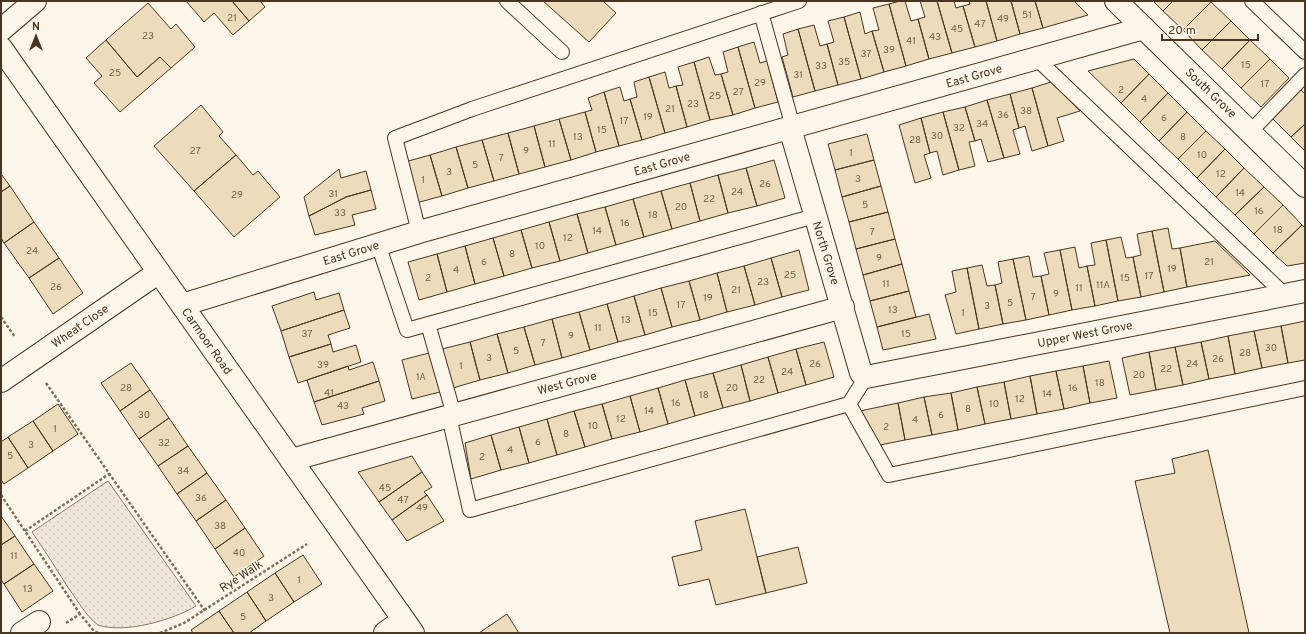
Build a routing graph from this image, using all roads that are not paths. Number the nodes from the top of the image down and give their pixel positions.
1 (35, 1) edge
2 (507, 1) edge
3 (799, 1) edge
4 (1116, 1) edge
5 (1252, 1) edge
6 (761, 13) junction
7 (1144, 28) junction
8 (1, 30) edge
9 (1, 48) edge
10 (562, 52) dead end
11 (1305, 52) edge
12 (1037, 59) junction
13 (1305, 75) edge
14 (792, 127) junction
15 (1250, 132) junction
16 (1305, 186) edge
17 (814, 216) junction
18 (419, 232) junction
19 (378, 244) junction
20 (158, 272) junction
21 (1295, 293) edge
22 (182, 305) junction
23 (843, 307) junction
24 (428, 324) junction
25 (866, 377) junction
26 (1, 381) edge
27 (1305, 388) edge
28 (849, 404) junction
29 (451, 415) junction
30 (290, 460) junction
31 (408, 627) edge
32 (385, 633) edge

1 - 8 street
2 - 10 lane
3 - 6 lane
4 - 7 street, South Grove
5 - 11 lane
6 - 14 lane
6 - 18 lane
7 - 12 street, East Grove
7 - 15 street, South Grove
9 - 20 street, Carmoor Road
12 - 14 street, East Grove
12 - 21 lane
13 - 15 lane
14 - 17 street, North Grove
14 - 18 street, East Grove
15 - 16 street, South Grove
17 - 23 street, North Grove
17 - 24 lane
18 - 19 street, East Grove
19 - 22 street, East Grove
19 - 24 lane
20 - 22 street, Carmoor Road
20 - 26 street, Wheat Close
21 - 25 street, Upper West Grove
22 - 30 street, Carmoor Road
23 - 25 street, North Grove
23 - 29 street, West Grove
24 - 29 lane
25 - 28 lane
27 - 28 lane
28 - 29 lane
29 - 30 street, West Grove
30 - 31 street, Carmoor Road
31 - 32 street

